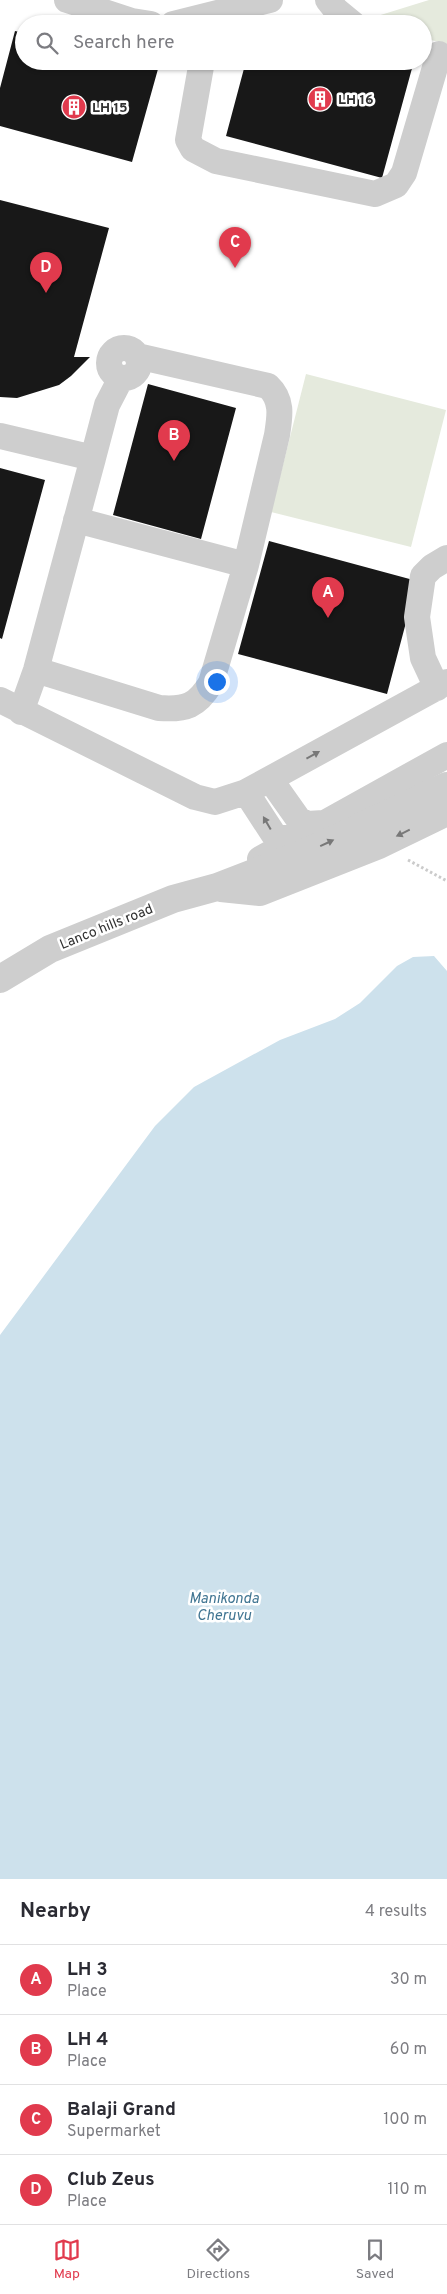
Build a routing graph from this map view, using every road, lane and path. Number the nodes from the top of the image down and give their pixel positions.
1 (67, 0) edge
2 (270, 0) edge
3 (328, 0) edge
4 (113, 15) edge
5 (224, 15) edge
6 (342, 15) edge
7 (436, 53) edge
8 (432, 68) edge
9 (200, 70) edge
10 (431, 70) edge
11 (0, 436) edge
12 (93, 458) junction
13 (76, 520) junction
14 (447, 558) edge
15 (246, 564) junction
16 (36, 670) junction
17 (442, 685) edge
18 (11, 706) edge
19 (447, 755) edge
20 (270, 779) junction
21 (447, 786) edge
22 (246, 792) junction
23 (447, 812) edge
24 (324, 823) junction
25 (297, 838) junction
26 (379, 845) junction
27 (260, 859) dead end
28 (447, 881) edge
29 (217, 887) junction
30 (0, 979) edge

1 - 4 street
2 - 5 street
3 - 6 street
7 - 8 street
9 - 10 street
11 - 12 street
12 - 13 street
12 - 15 street
13 - 15 street
13 - 16 street
14 - 17 street
15 - 16 street
16 - 18 street
20 -> 17 street
18 - 22 street
19 - 24 street
20 - 22 street
20 - 24 street
29 -> 21 street, Lanco hills road
25 -> 22 street
23 -> 26 street
24 - 25 street
25 - 27 street
26 - 28 path
26 - 29 street
29 - 30 street, Lanco hills road

